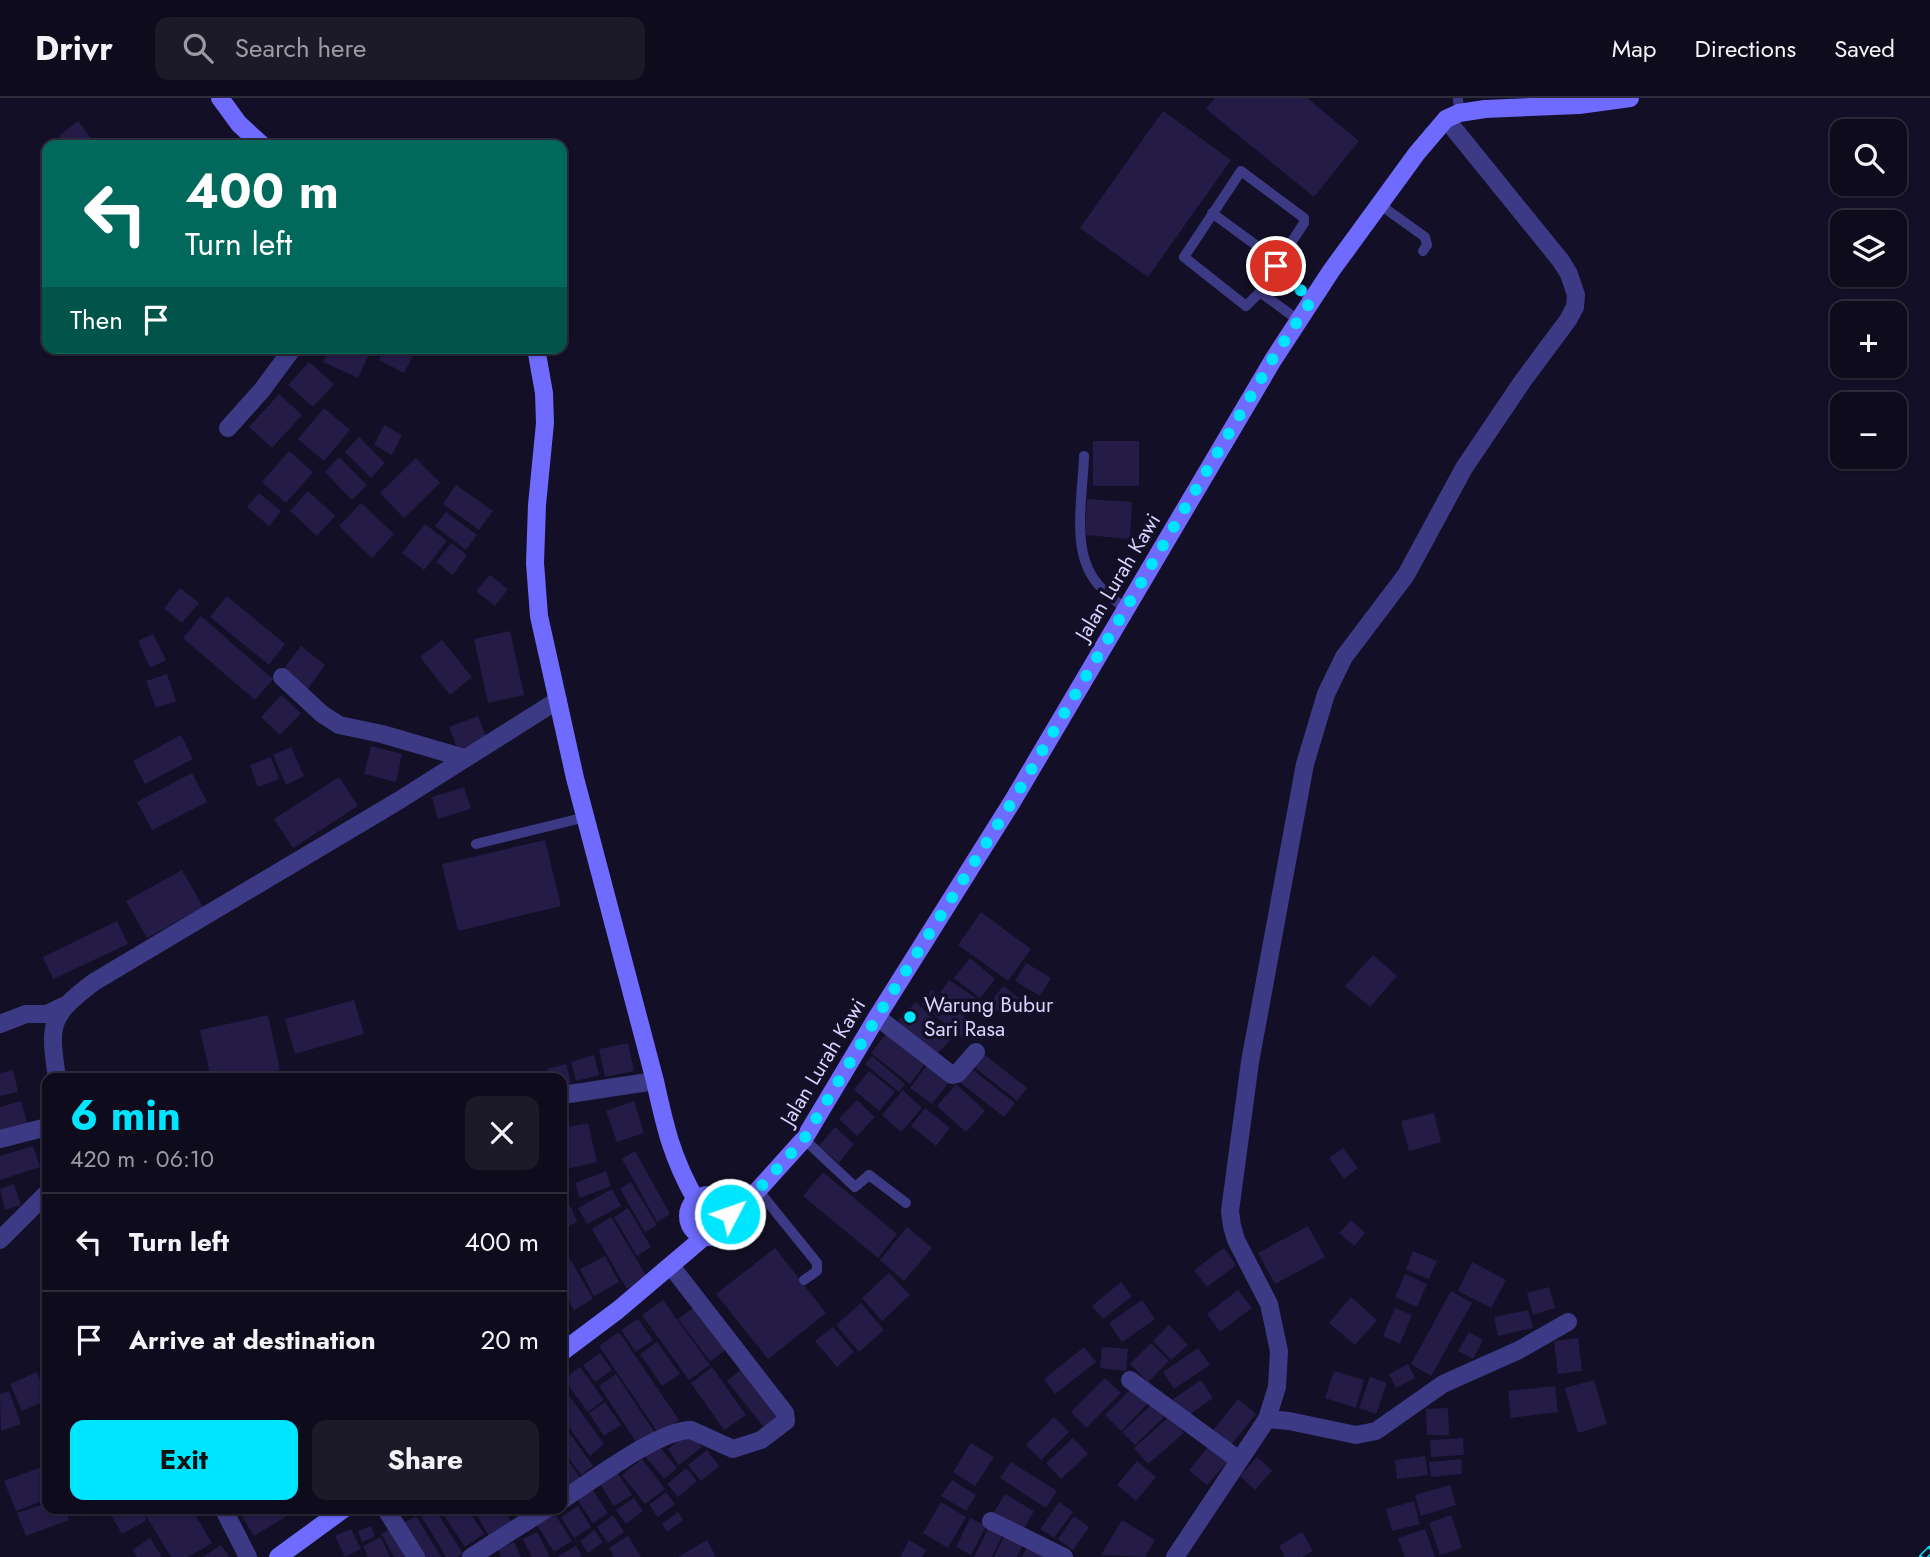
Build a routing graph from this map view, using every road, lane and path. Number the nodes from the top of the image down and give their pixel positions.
1 (220, 98) edge
2 (1630, 98) edge
3 (1454, 110) edge
4 (257, 140) edge
5 (1379, 204) junction
6 (1212, 212) junction
7 (1423, 251) dead end
8 (1277, 265) junction
9 (1260, 292) junction
10 (1312, 299) junction
11 (1298, 320) junction
12 (289, 354) edge
13 (537, 354) edge
14 (228, 428) dead end
15 (1084, 456) dead end
16 (1126, 608) junction
17 (282, 677) dead end
18 (558, 701) junction
19 (464, 758) junction
20 (586, 817) junction
21 (476, 844) dead end
22 (69, 1003) junction
23 (877, 1017) junction
24 (0, 1024) edge
25 (976, 1052) dead end
26 (56, 1073) edge
27 (655, 1081) junction
28 (567, 1094) edge
29 (42, 1128) edge
30 (0, 1139) edge
31 (804, 1139) junction
32 (758, 1190) junction
33 (42, 1198) edge
34 (696, 1199) junction
35 (906, 1203) dead end
36 (730, 1214) junction
37 (704, 1237) junction
38 (0, 1240) edge
39 (671, 1266) junction
40 (804, 1280) dead end
41 (1569, 1322) dead end
42 (567, 1348) edge
43 (1130, 1380) dead end
44 (1267, 1419) junction
45 (1239, 1460) junction
46 (567, 1497) edge
47 (226, 1514) edge
48 (337, 1514) edge
49 (389, 1514) edge
50 (539, 1514) edge
51 (991, 1521) dead end
52 (238, 1536) junction
53 (248, 1557) edge
54 (260, 1557) edge
55 (278, 1557) edge
56 (416, 1557) edge
57 (471, 1557) edge
58 (1064, 1557) edge
59 (1175, 1557) edge

1 - 4 street
2 - 3 street
3 - 5 street, Jalan Lurah Kawi
3 - 44 street
5 - 7 lane
5 - 10 street, Jalan Lurah Kawi
6 - 8 lane
6 - 8 lane
6 - 9 lane
8 - 9 lane
8 - 10 lane
9 - 11 lane
10 - 11 street, Jalan Lurah Kawi
11 - 16 street, Jalan Lurah Kawi
12 - 14 street
13 - 18 street
15 - 16 lane
16 - 23 street, Jalan Lurah Kawi
17 - 19 street
18 - 19 street
18 - 20 street
19 - 22 street
20 - 21 lane
20 - 27 street
22 - 24 street
22 - 26 street
23 - 25 street
23 - 31 street, Jalan Lurah Kawi
27 - 28 street
27 - 34 street
29 - 30 street
31 - 32 street, Jalan Lurah Kawi
31 - 35 lane
32 - 36 street, Jalan Lurah Kawi
32 - 40 lane
33 - 38 street
34 - 36 street
34 - 37 street
36 - 37 street
37 - 39 street
39 - 42 street
39 - 46 street
41 - 44 street
43 - 45 street
44 - 45 street
45 - 59 street
47 - 52 street
48 - 55 street
49 - 56 street
50 - 57 street
51 - 58 street
52 - 53 street
52 - 54 street

